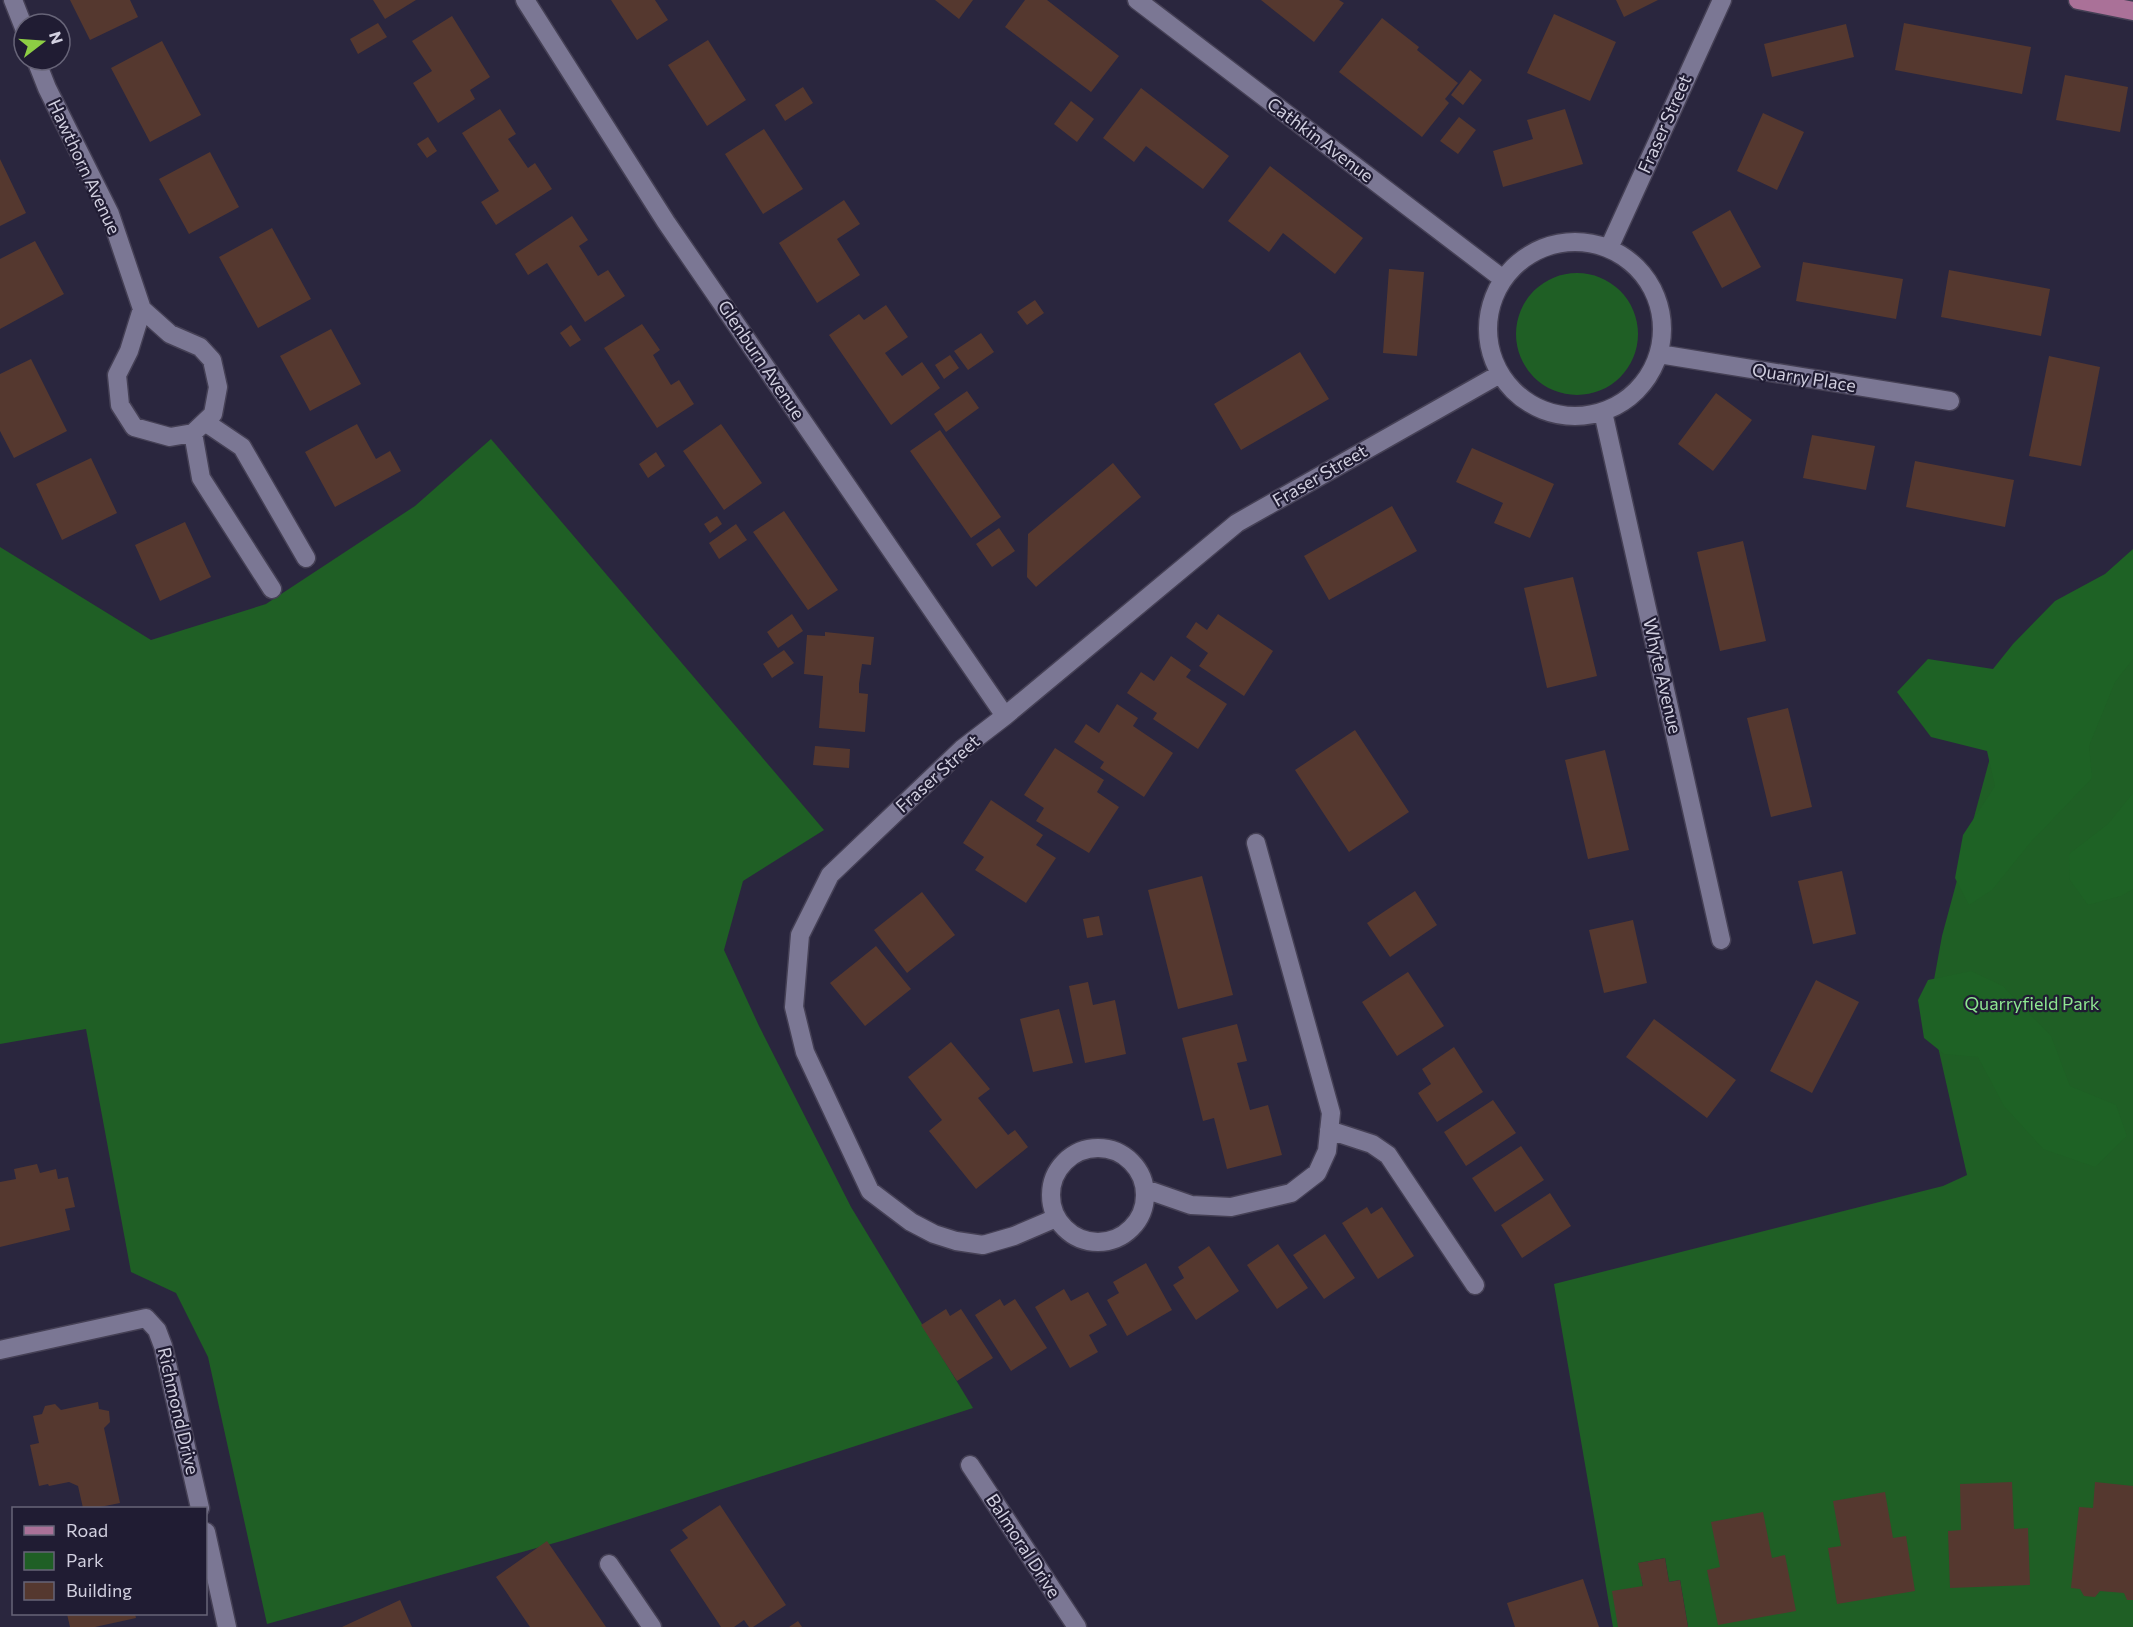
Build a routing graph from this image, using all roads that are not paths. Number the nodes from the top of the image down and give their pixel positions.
1 (525, 0) edge
2 (1137, 0) edge
3 (1722, 0) edge
4 (2078, 0) edge
5 (2133, 11) edge
6 (41, 72) edge
7 (1609, 248) junction
8 (1503, 279) junction
9 (142, 309) junction
10 (1659, 354) junction
11 (1500, 374) junction
12 (1950, 401) dead end
13 (1603, 412) junction
14 (199, 428) junction
15 (306, 558) dead end
16 (272, 589) dead end
17 (1005, 716) junction
18 (1256, 843) dead end
19 (1722, 940) dead end
20 (1329, 1130) junction
21 (1145, 1189) junction
22 (1056, 1218) junction
23 (1475, 1285) dead end
24 (0, 1350) edge
25 (969, 1465) dead end
26 (200, 1507) edge
27 (207, 1537) edge
28 (609, 1564) dead end
29 (227, 1627) edge
30 (652, 1627) edge
31 (1077, 1627) edge

1 - 17 street, Glenburn Avenue
2 - 8 street, Cathkin Avenue
3 - 7 street, Fraser Street
4 - 5 main road
6 - 9 street, Hawthorn Avenue
7 - 8 street
7 - 10 street
8 - 11 street
9 - 14 street
9 - 14 street
10 - 12 street, Quarry Place
10 - 13 street
11 - 13 street
11 - 17 street, Fraser Street
13 - 19 street, Whyte Avenue
14 - 15 street
14 - 16 street
17 - 22 street, Fraser Street
18 - 20 street
20 - 21 street
20 - 23 street
21 - 22 street
21 - 22 street
24 - 26 street, Richmond Drive
25 - 31 street, Balmoral Drive
27 - 29 street
28 - 30 street

